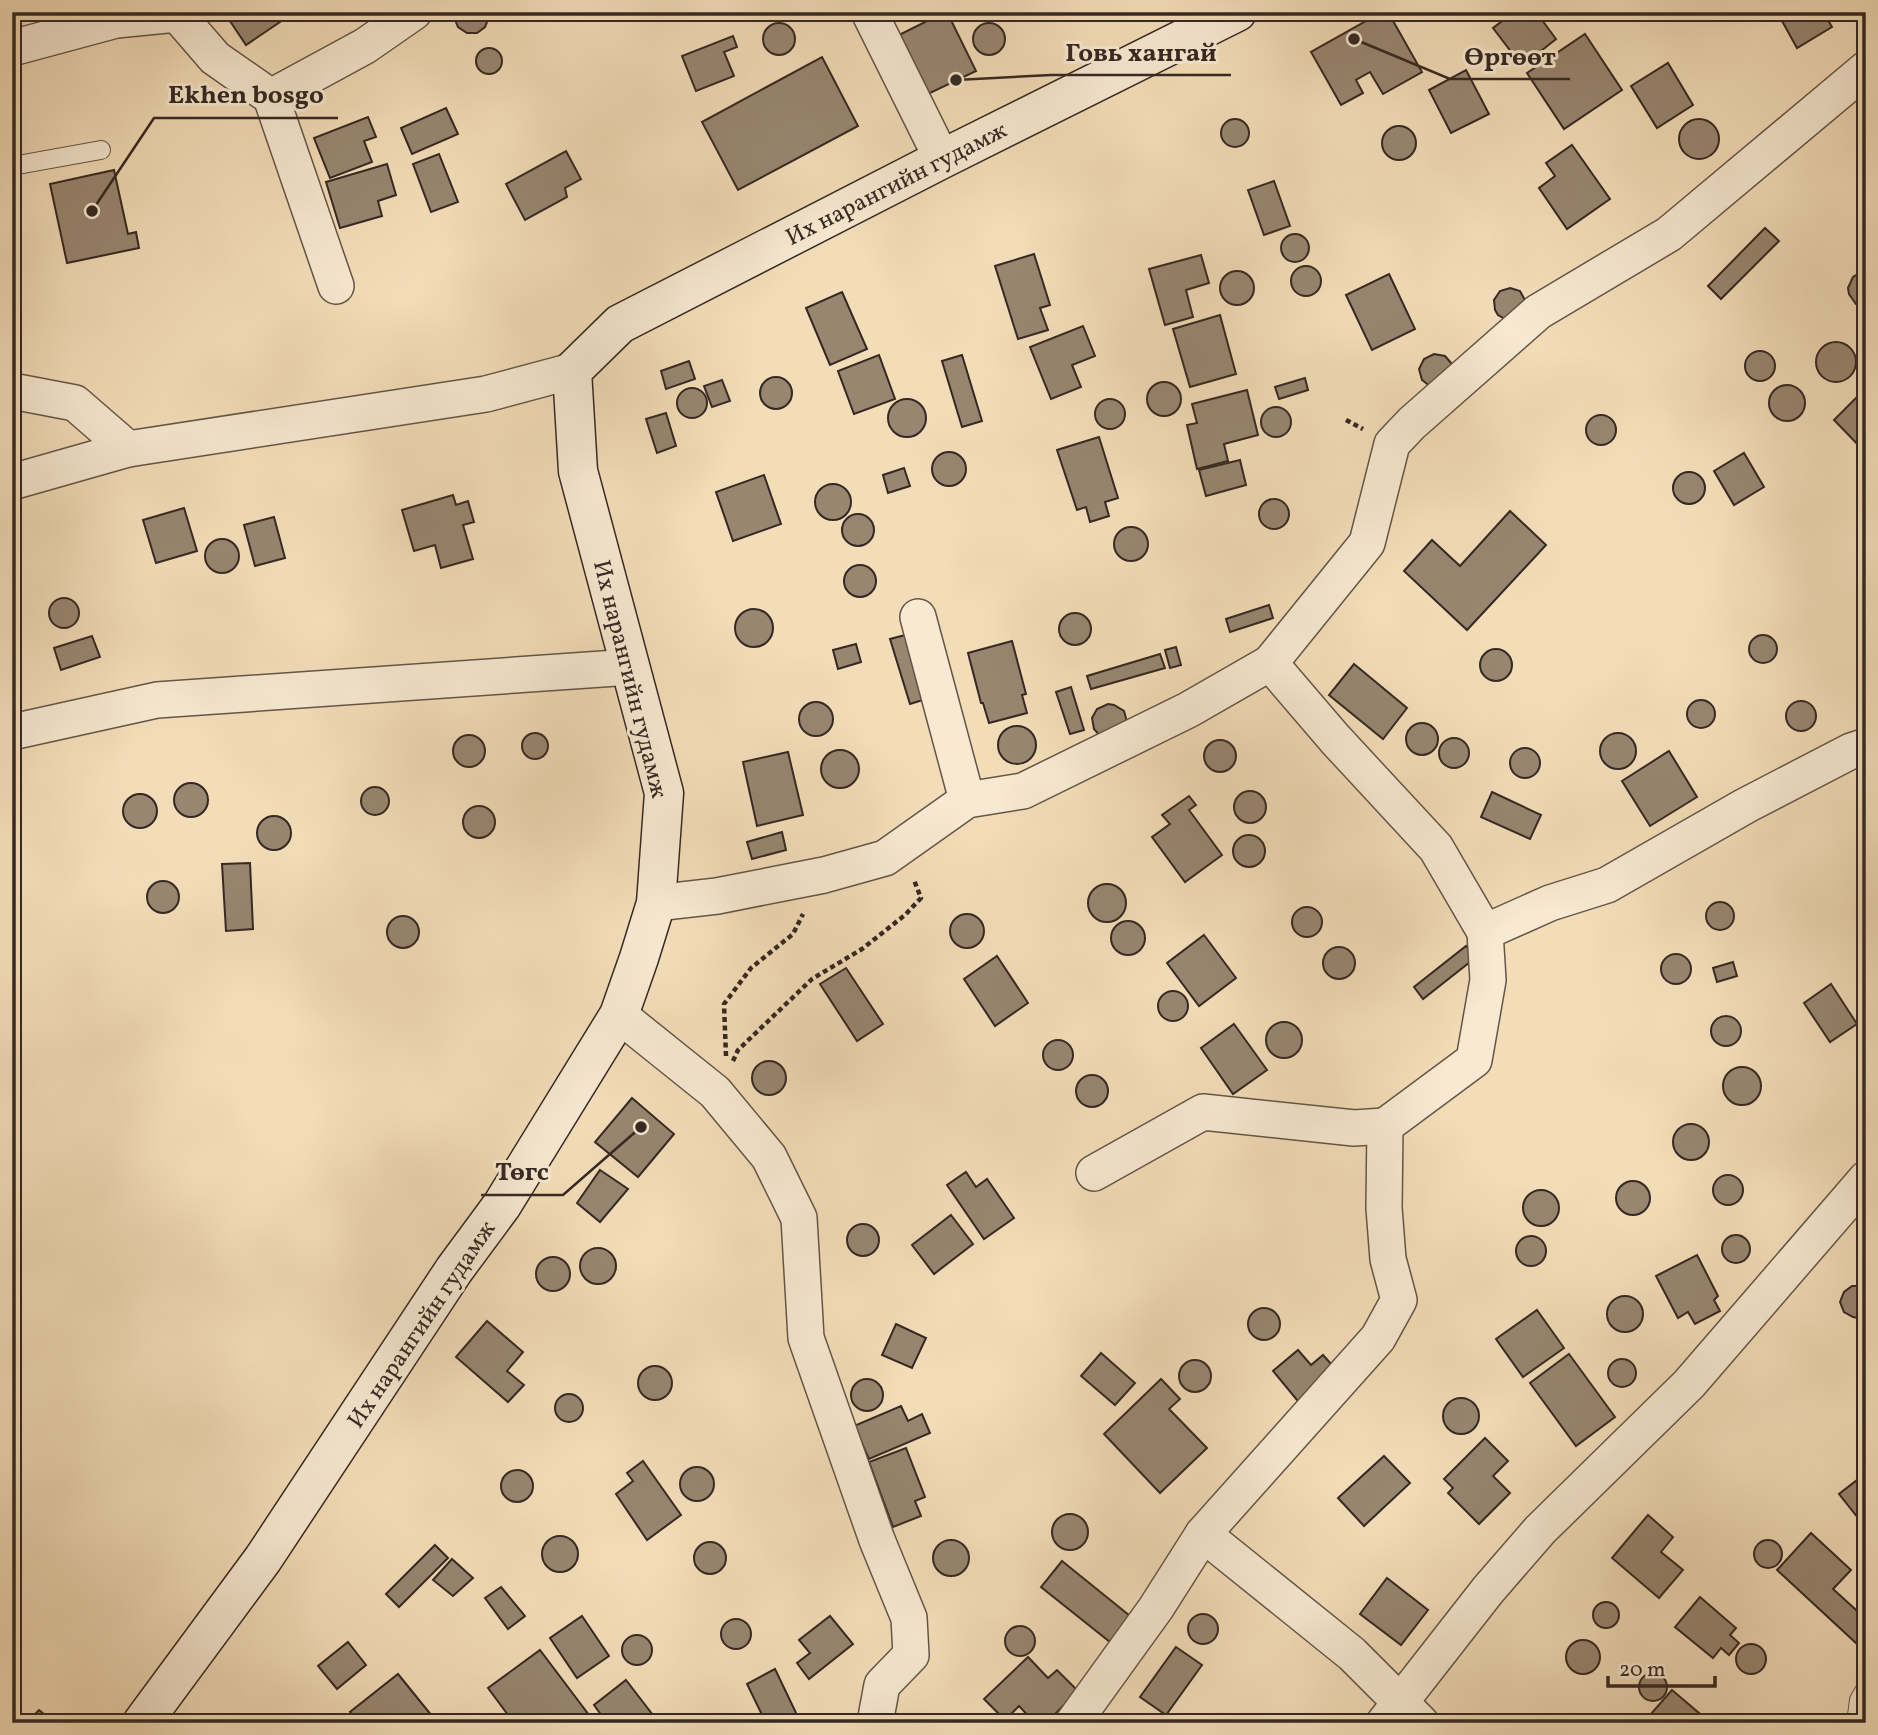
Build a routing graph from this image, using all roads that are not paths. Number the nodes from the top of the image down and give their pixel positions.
1 (414, 12) edge
2 (869, 12) edge
3 (1237, 12) edge
4 (12, 48) edge
5 (1866, 69) edge
6 (271, 97) junction
7 (101, 150) dead end
8 (942, 159) junction
9 (12, 166) edge
10 (336, 286) dead end
11 (572, 371) junction
12 (12, 391) edge
13 (128, 449) junction
14 (12, 482) edge
15 (918, 617) dead end
16 (1269, 663) junction
17 (631, 667) junction
18 (12, 732) edge
19 (1866, 746) edge
20 (967, 800) junction
21 (656, 903) junction
22 (1485, 932) junction
23 (619, 1014) junction
24 (1385, 1126) junction
25 (1094, 1173) dead end
26 (1866, 1179) edge
27 (1203, 1534) junction
28 (1866, 1688) edge
29 (1402, 1716) edge
30 (142, 1723) edge
31 (876, 1723) edge
32 (1073, 1723) edge
33 (1856, 1723) edge

1 - 6 street
2 - 8 street
3 - 8 main road, Их нарангийн гудамж
4 - 6 street
5 - 16 street
6 - 10 street
7 - 9 lane
8 - 11 main road, Их нарангийн гудамж
11 - 13 street
11 - 17 main road, Их нарангийн гудамж
12 - 13 street
13 - 14 street
15 - 20 street
16 - 20 street
16 - 22 street
17 - 18 street
17 - 21 main road, Их нарангийн гудамж
19 - 22 street
20 - 21 street
21 - 23 main road, Их нарангийн гудамж
22 - 24 street
23 - 30 main road, Их нарангийн гудамж
23 - 31 street
24 - 25 street
24 - 27 street
26 - 29 street
27 - 29 street
27 - 32 street
28 - 33 lane

